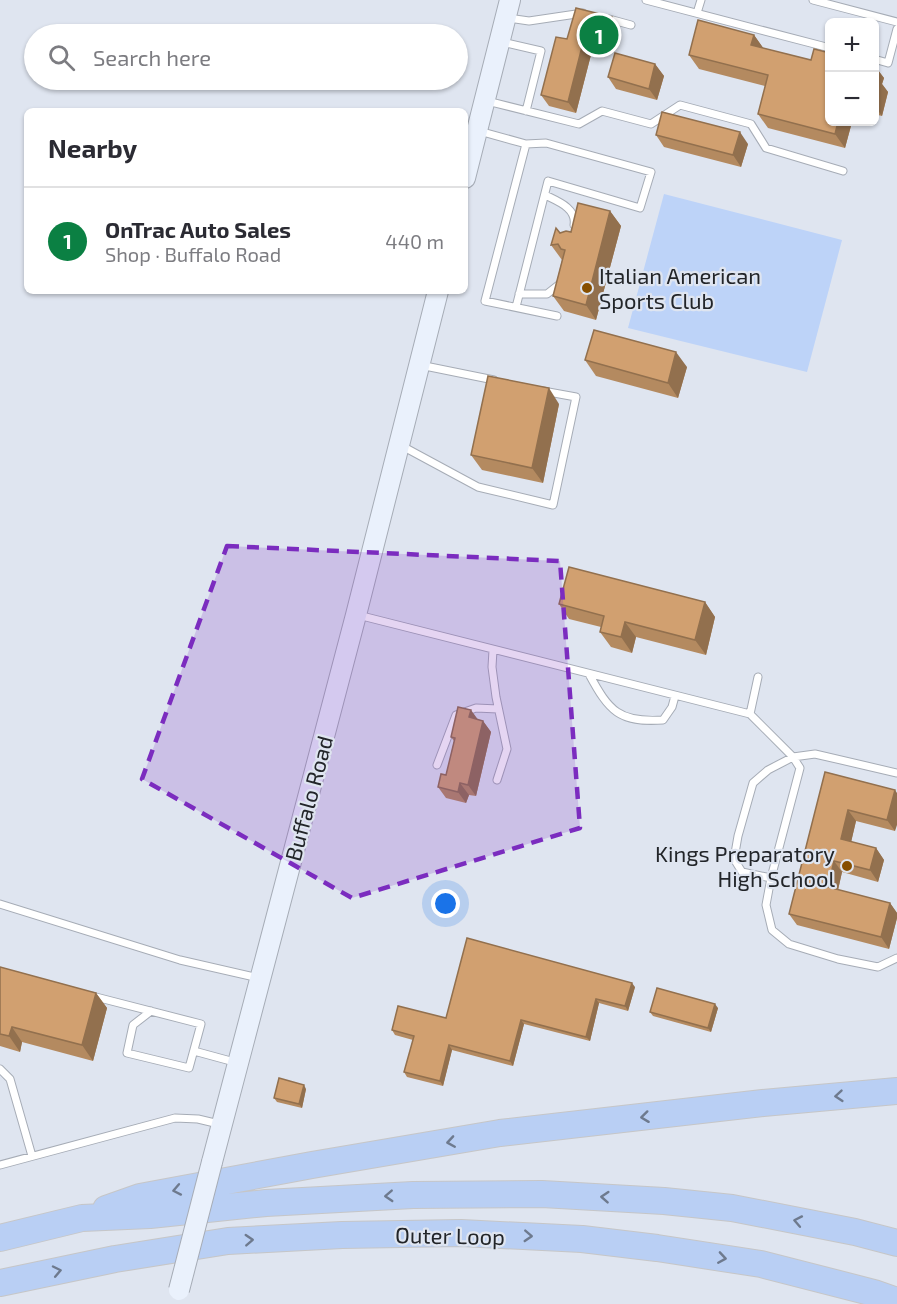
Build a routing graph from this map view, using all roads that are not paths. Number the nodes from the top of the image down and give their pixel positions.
1 (645, 0) edge
2 (701, 0) edge
3 (813, 0) edge
4 (508, 9) edge
5 (697, 13) junction
6 (591, 15) edge
7 (601, 18) edge
8 (897, 22) edge
9 (631, 25) dead end
10 (897, 29) edge
11 (500, 41) junction
12 (825, 47) edge
13 (879, 60) edge
14 (484, 100) junction
15 (526, 111) junction
16 (476, 130) junction
17 (526, 144) junction
18 (468, 165) edge
19 (843, 171) dead end
20 (545, 195) junction
21 (573, 231) edge
22 (563, 274) edge
23 (437, 294) edge
24 (519, 294) junction
25 (516, 308) junction
26 (557, 316) dead end
27 (420, 364) junction
28 (498, 381) edge
29 (532, 388) edge
30 (399, 445) junction
31 (356, 615) junction
32 (493, 650) junction
33 (589, 674) junction
34 (758, 677) dead end
35 (675, 696) junction
36 (498, 709) junction
37 (750, 714) junction
38 (793, 757) junction
39 (436, 765) dead end
40 (897, 773) edge
41 (497, 780) dead end
42 (771, 878) junction
43 (0, 904) edge
44 (897, 958) edge
45 (261, 979) junction
46 (80, 992) edge
47 (151, 1011) junction
48 (194, 1051) junction
49 (238, 1064) junction
50 (0, 1069) edge
51 (897, 1091) edge
52 (222, 1125) junction
53 (32, 1156) junction
54 (0, 1165) edge
55 (82, 1218) junction
56 (855, 1232) junction
57 (897, 1235) edge
58 (0, 1238) edge
59 (897, 1243) edge
60 (0, 1283) edge
61 (177, 1297) edge
62 (897, 1301) edge

1 - 5 lane
2 - 5 lane
3 - 8 lane
4 - 6 lane
4 - 11 main road
5 - 12 lane
7 - 9 lane
10 - 13 lane
11 - 14 main road
11 - 15 lane
14 - 15 lane
14 - 16 main road
15 - 19 lane
16 - 17 lane
16 - 18 main road
17 - 20 lane
17 - 25 lane
20 - 21 lane
20 - 24 lane
22 - 24 lane
23 - 27 main road, Buffalo Road
24 - 25 lane
25 - 26 lane
27 - 28 lane
27 - 30 main road, Buffalo Road
29 - 30 lane
30 - 31 main road, Buffalo Road
31 - 32 lane
31 - 45 main road, Buffalo Road
32 - 33 lane
32 - 36 lane
33 - 35 lane
33 - 35 lane
34 - 37 lane
35 - 37 lane
36 - 39 lane
36 - 41 lane
37 - 38 lane
38 - 40 lane
38 - 42 lane
38 - 42 lane
42 - 44 lane
43 - 45 lane
45 - 49 main road, Buffalo Road
46 - 47 lane
47 - 48 lane
47 - 48 lane
48 - 49 lane
49 - 52 main road, Buffalo Road
50 - 53 lane
51 -> 55 highway
52 - 53 lane
52 - 61 main road, Buffalo Road, bridge
53 - 54 lane
56 -> 55 highway, Outer Loop
55 - 58 highway, Outer Loop
56 - 57 highway
56 - 59 highway, Outer Loop
60 -> 62 highway, Outer Loop

